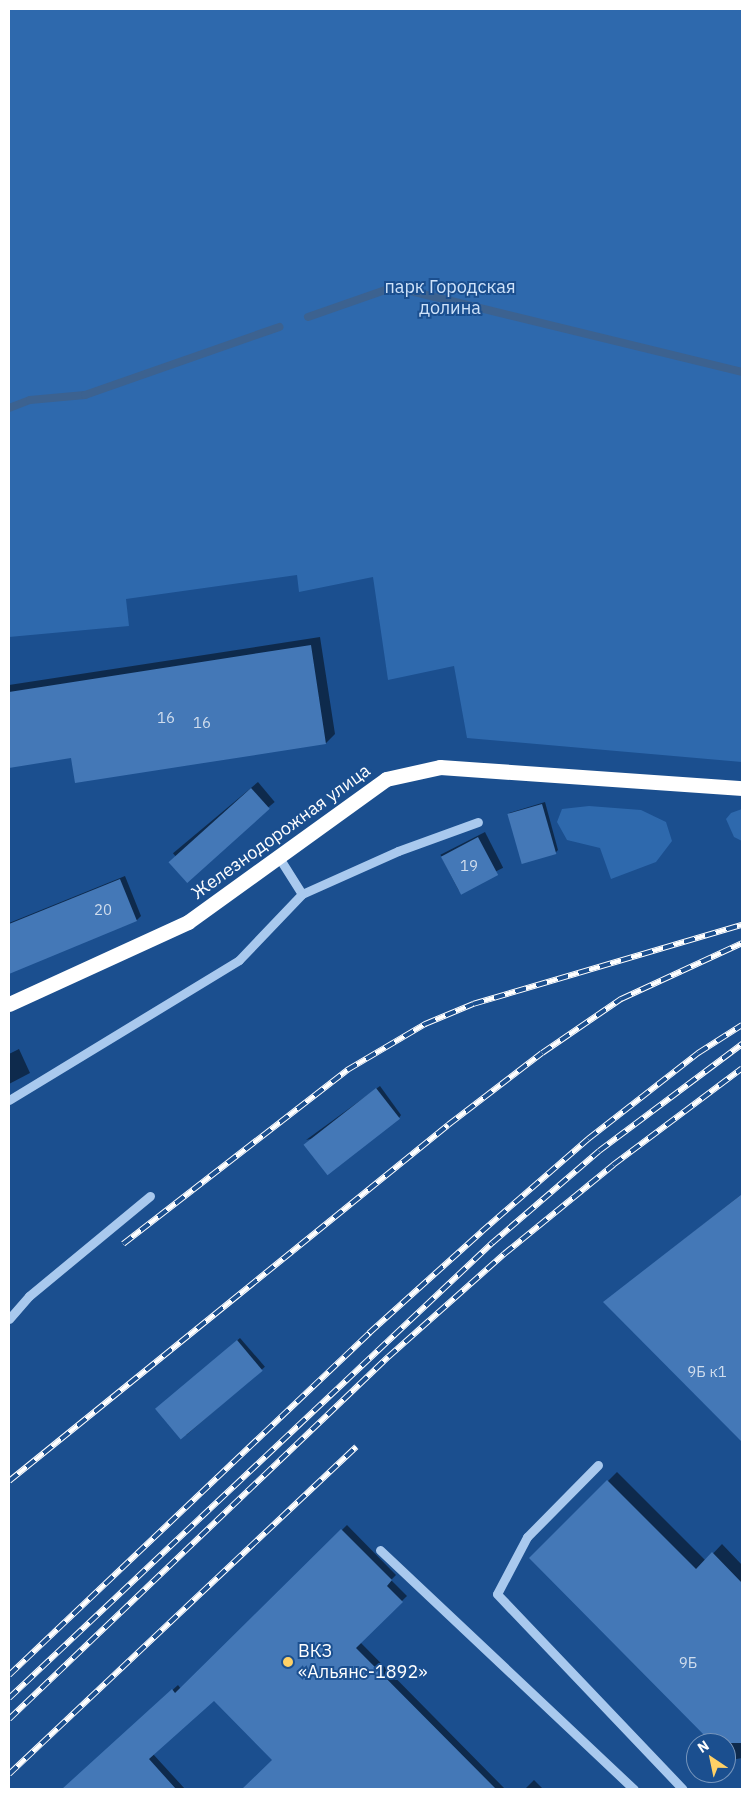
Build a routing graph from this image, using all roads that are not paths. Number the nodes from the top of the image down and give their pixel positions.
1 (742, 788) edge
2 (478, 822) dead end
3 (278, 856) junction
4 (302, 894) junction
5 (9, 1004) edge
6 (9, 1100) edge
7 (150, 1196) dead end
8 (9, 1319) edge
9 (598, 1465) dead end
10 (380, 1550) dead end
11 (634, 1789) edge
12 (683, 1789) edge

1 - 3 highway, Железнодорожная улица
2 - 4 lane
3 - 4 lane
3 - 5 highway, Железнодорожная улица
4 - 6 lane
7 - 8 lane
9 - 12 lane
10 - 11 lane

